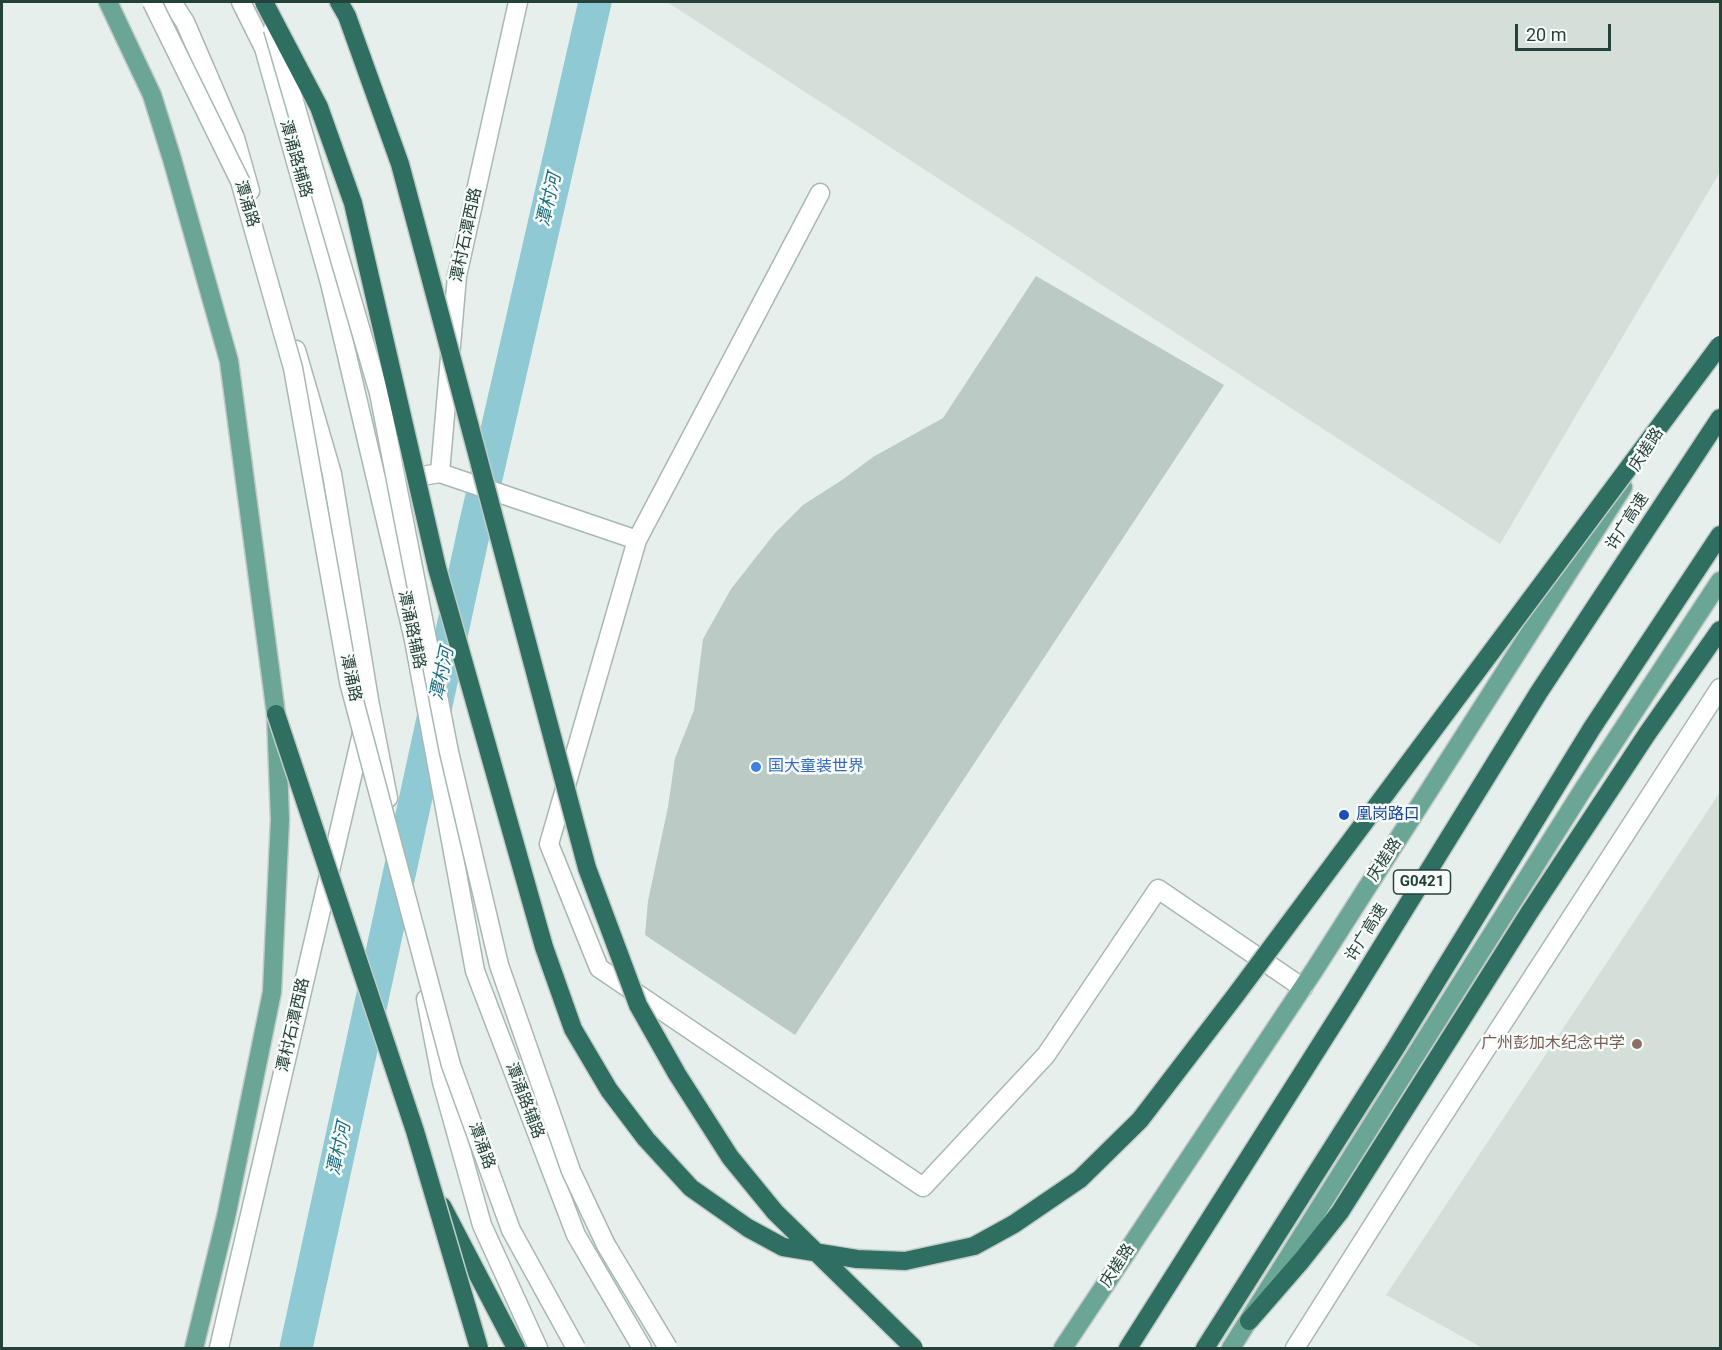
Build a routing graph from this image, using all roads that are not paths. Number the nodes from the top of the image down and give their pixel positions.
1 (108, 2) edge
2 (152, 2) edge
3 (172, 2) edge
4 (241, 2) edge
5 (263, 2) edge
6 (339, 2) edge
7 (518, 2) edge
8 (820, 193) dead end
9 (1720, 338) edge
10 (1720, 345) edge
11 (1720, 418) edge
12 (440, 473) junction
13 (378, 483) junction
14 (1720, 535) edge
15 (637, 540) junction
16 (1720, 581) edge
17 (1720, 630) edge
18 (1720, 688) edge
19 (369, 700) junction
20 (276, 714) junction
21 (1303, 988) junction
22 (431, 1186) junction
23 (1249, 1321) junction
24 (194, 1348) edge
25 (219, 1348) edge
26 (479, 1348) edge
27 (516, 1348) edge
28 (538, 1348) edge
29 (576, 1348) edge
30 (642, 1348) edge
31 (668, 1348) edge
32 (914, 1348) edge
33 (1063, 1348) edge
34 (1128, 1348) edge
35 (1207, 1348) edge
36 (1232, 1348) edge
37 (1295, 1348) edge

1 - 20 main road
2 - 29 street, 潭涌路, bridge
3 - 19 street
4 - 13 street, 潭涌路辅路
5 - 10 highway, bridge
5 - 31 street, bridge
6 - 32 highway, bridge
7 - 12 street, 潭村石潭西路
8 - 15 street
9 - 21 main road, 庆槎路
11 - 34 highway, 许广高速 / G0421
12 - 13 street
12 - 15 street
13 - 30 street, 潭涌路辅路
14 - 35 highway
15 - 21 street
16 - 23 main road
17 - 23 highway
18 - 37 street
19 - 25 street, 潭村石潭西路
19 - 28 street
20 - 22 highway, bridge
20 - 24 main road, bridge
21 - 33 main road, 庆槎路
22 - 26 highway, bridge
22 - 27 highway, bridge
23 - 36 main road

